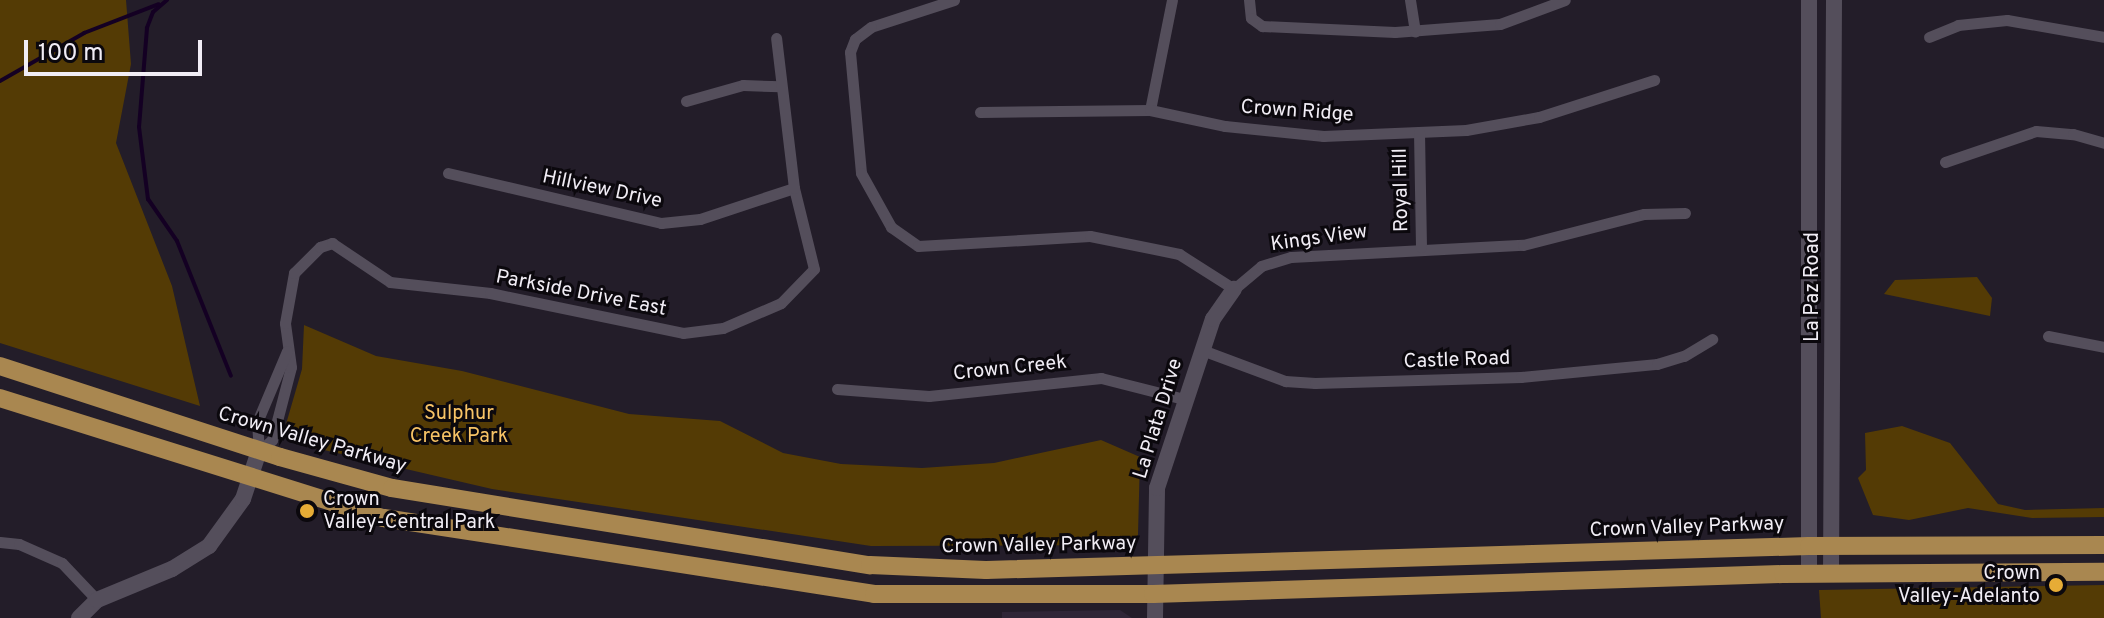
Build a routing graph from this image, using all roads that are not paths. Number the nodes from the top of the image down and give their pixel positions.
1 (954, 0) edge
2 (1172, 0) edge
3 (1249, 0) edge
4 (1410, 0) edge
5 (1809, 0) edge
6 (1834, 0) edge
7 (1561, 1) edge
8 (1415, 32) junction
9 (1929, 37) dead end
10 (2104, 37) edge
11 (776, 38) dead end
12 (1654, 80) dead end
13 (780, 86) junction
14 (686, 101) dead end
15 (1150, 110) junction
16 (980, 112) dead end
17 (1419, 132) junction
18 (2104, 143) edge
19 (1945, 162) dead end
20 (448, 173) dead end
21 (794, 188) junction
22 (1685, 213) dead end
23 (1421, 247) junction
24 (1234, 289) junction
25 (2048, 336) dead end
26 (1712, 339) dead end
27 (2104, 347) edge
28 (1202, 350) junction
29 (287, 351) junction
30 (0, 366) edge
31 (837, 389) dead end
32 (0, 398) edge
33 (1184, 399) junction
34 (259, 451) junction
35 (249, 479) junction
36 (0, 542) edge
37 (2104, 545) edge
38 (1809, 546) junction
39 (1832, 547) junction
40 (1153, 566) junction
41 (2104, 572) edge
42 (1809, 574) junction
43 (1831, 574) junction
44 (1153, 594) junction
45 (97, 600) junction
46 (79, 618) edge
47 (1155, 618) edge

1 - 24 street
2 - 15 street
3 - 8 street
4 - 8 street
5 - 38 main road, La Paz Road
6 - 39 main road, La Paz Road
7 - 8 street
9 - 10 street
11 - 13 street
12 - 17 street, Crown Ridge
13 - 14 street
13 - 21 street
15 - 16 street, Crown Ridge
15 - 17 street, Crown Ridge
17 - 23 street, Royal Hill
18 - 19 street
20 - 21 street, Hillview Drive
21 - 29 street, Parkside Drive East
22 - 23 street, Kings View
23 - 24 street, Kings View
24 - 28 main road, La Plata Drive
25 - 27 street
26 - 28 street, Castle Road
28 - 33 main road, La Plata Drive
29 - 34 street
29 - 34 street
30 - 34 main road, Crown Valley Parkway
31 - 33 street, Crown Creek
32 - 35 main road
33 - 40 main road, La Plata Drive
34 - 35 main road
34 - 40 main road, Crown Valley Parkway
35 - 44 main road
35 - 45 main road
36 - 45 street
37 - 39 main road, Crown Valley Parkway
38 - 39 main road, Crown Valley Parkway
38 - 40 main road, Crown Valley Parkway
38 - 42 main road, La Paz Road
39 - 43 main road, La Paz Road
40 - 44 main road, La Plata Drive
41 - 43 main road
42 - 43 main road
42 - 44 main road
44 - 47 main road, La Plata Drive
45 - 46 main road

